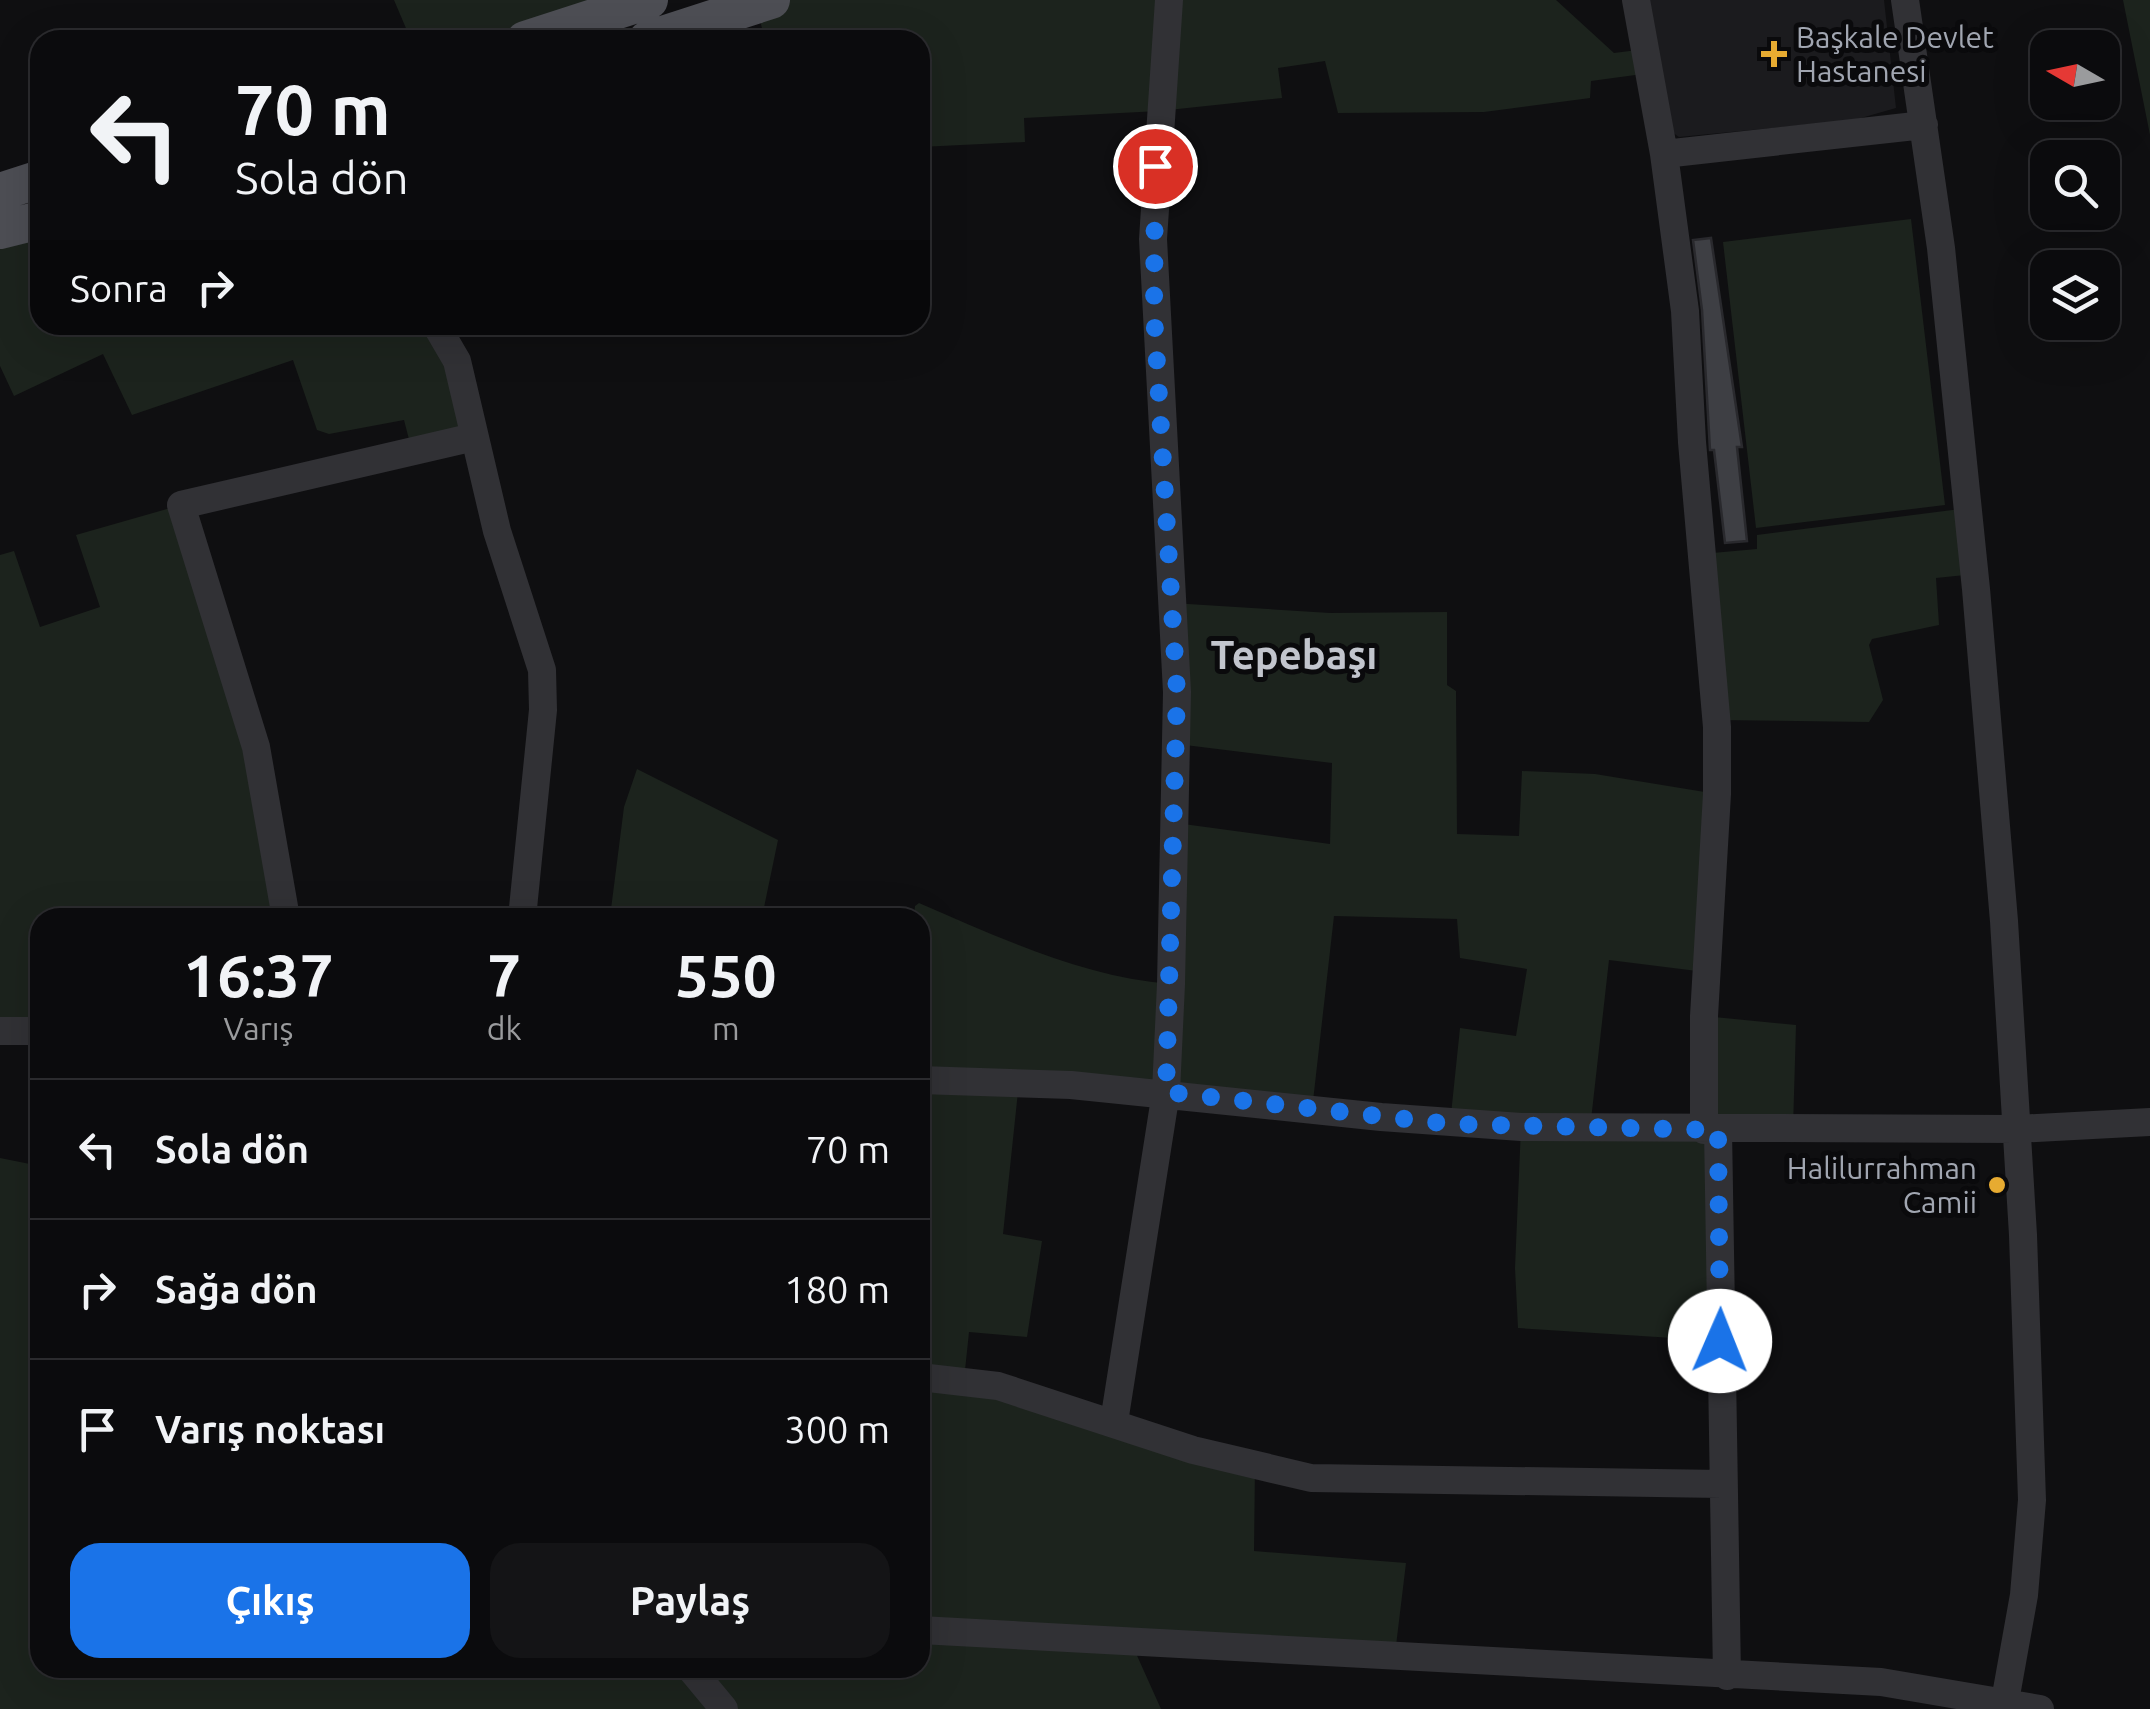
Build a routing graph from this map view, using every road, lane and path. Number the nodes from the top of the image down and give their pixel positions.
1 (650, 0) edge
2 (771, 0) edge
3 (1169, 0) edge
4 (1636, 0) edge
5 (1905, 0) edge
6 (556, 30) edge
7 (678, 30) edge
8 (1924, 125) junction
9 (1664, 154) junction
10 (30, 183) edge
11 (0, 192) edge
12 (30, 222) edge
13 (0, 230) edge
14 (442, 335) edge
15 (474, 438) junction
16 (284, 908) edge
17 (523, 908) edge
18 (0, 1030) edge
19 (30, 1031) edge
20 (930, 1080) edge
21 (1166, 1092) junction
22 (2150, 1122) edge
23 (2017, 1129) junction
24 (1711, 1130) junction
25 (930, 1377) edge
26 (1114, 1422) junction
27 (1722, 1484) junction
28 (930, 1630) edge
29 (1727, 1676) junction
30 (698, 1678) edge
31 (1916, 1698) edge
32 (2005, 1701) junction
33 (724, 1709) edge
34 (2040, 1709) edge

1 - 6 main road
2 - 7 main road
3 - 21 street
4 - 9 street
5 - 8 street
8 - 9 street
8 - 23 street
9 - 24 street
10 - 11 main road
12 - 13 main road
14 - 15 street
15 - 16 street
15 - 17 street
18 - 19 street
20 - 21 street
21 - 24 street
21 - 26 street
22 - 23 street
23 - 24 street
23 - 32 street
24 - 27 street
25 - 26 street
26 - 27 street
27 - 29 street
28 - 29 street
29 - 31 street
30 - 33 street
31 - 32 street
32 - 34 street

